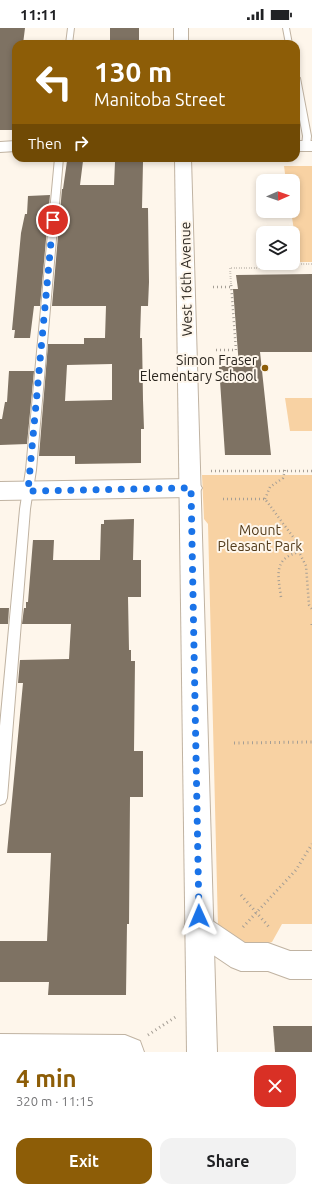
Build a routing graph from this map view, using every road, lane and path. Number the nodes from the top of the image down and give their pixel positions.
1 (71, 28) edge
2 (181, 28) edge
3 (286, 28) edge
4 (70, 40) edge
5 (181, 40) edge
6 (289, 40) edge
7 (300, 99) edge
8 (0, 146) edge
9 (12, 146) edge
10 (305, 146) edge
11 (59, 162) edge
12 (183, 162) edge
13 (312, 264) edge
14 (213, 287) dead end
15 (232, 287) junction
16 (216, 350) dead end
17 (285, 470) junction
18 (210, 471) dead end
19 (312, 471) edge
20 (191, 488) junction
21 (0, 491) edge
22 (28, 491) junction
23 (223, 499) dead end
24 (265, 499) junction
25 (299, 552) junction
26 (281, 597) dead end
27 (312, 609) edge
28 (312, 624) edge
29 (312, 627) edge
30 (312, 742) edge
31 (234, 743) dead end
32 (0, 798) edge
33 (312, 844) edge
34 (241, 895) dead end
35 (257, 913) junction
36 (243, 927) dead end
37 (198, 928) junction
38 (270, 928) dead end
39 (301, 965) edge
40 (183, 1012) dead end
41 (0, 1049) edge
42 (127, 1051) edge
43 (202, 1052) edge

1 - 4 lane
2 - 5 street
3 - 6 lane
7 - 10 lane
8 - 9 street
11 - 22 lane
12 - 20 street, West 16th Avenue
13 - 15 path
14 - 15 path
15 - 16 path
17 - 18 path
17 - 19 path
17 - 24 path
20 - 22 street
20 - 37 street, West 16th Avenue
21 - 22 street
22 - 32 lane
23 - 24 path
24 - 25 path
25 - 26 path
25 - 27 path
28 - 29 path
30 - 31 path
33 - 35 path
34 - 35 path
35 - 36 path
35 - 38 path
37 - 39 street
37 - 43 street, West 16th Avenue
40 - 42 path
41 - 42 street

